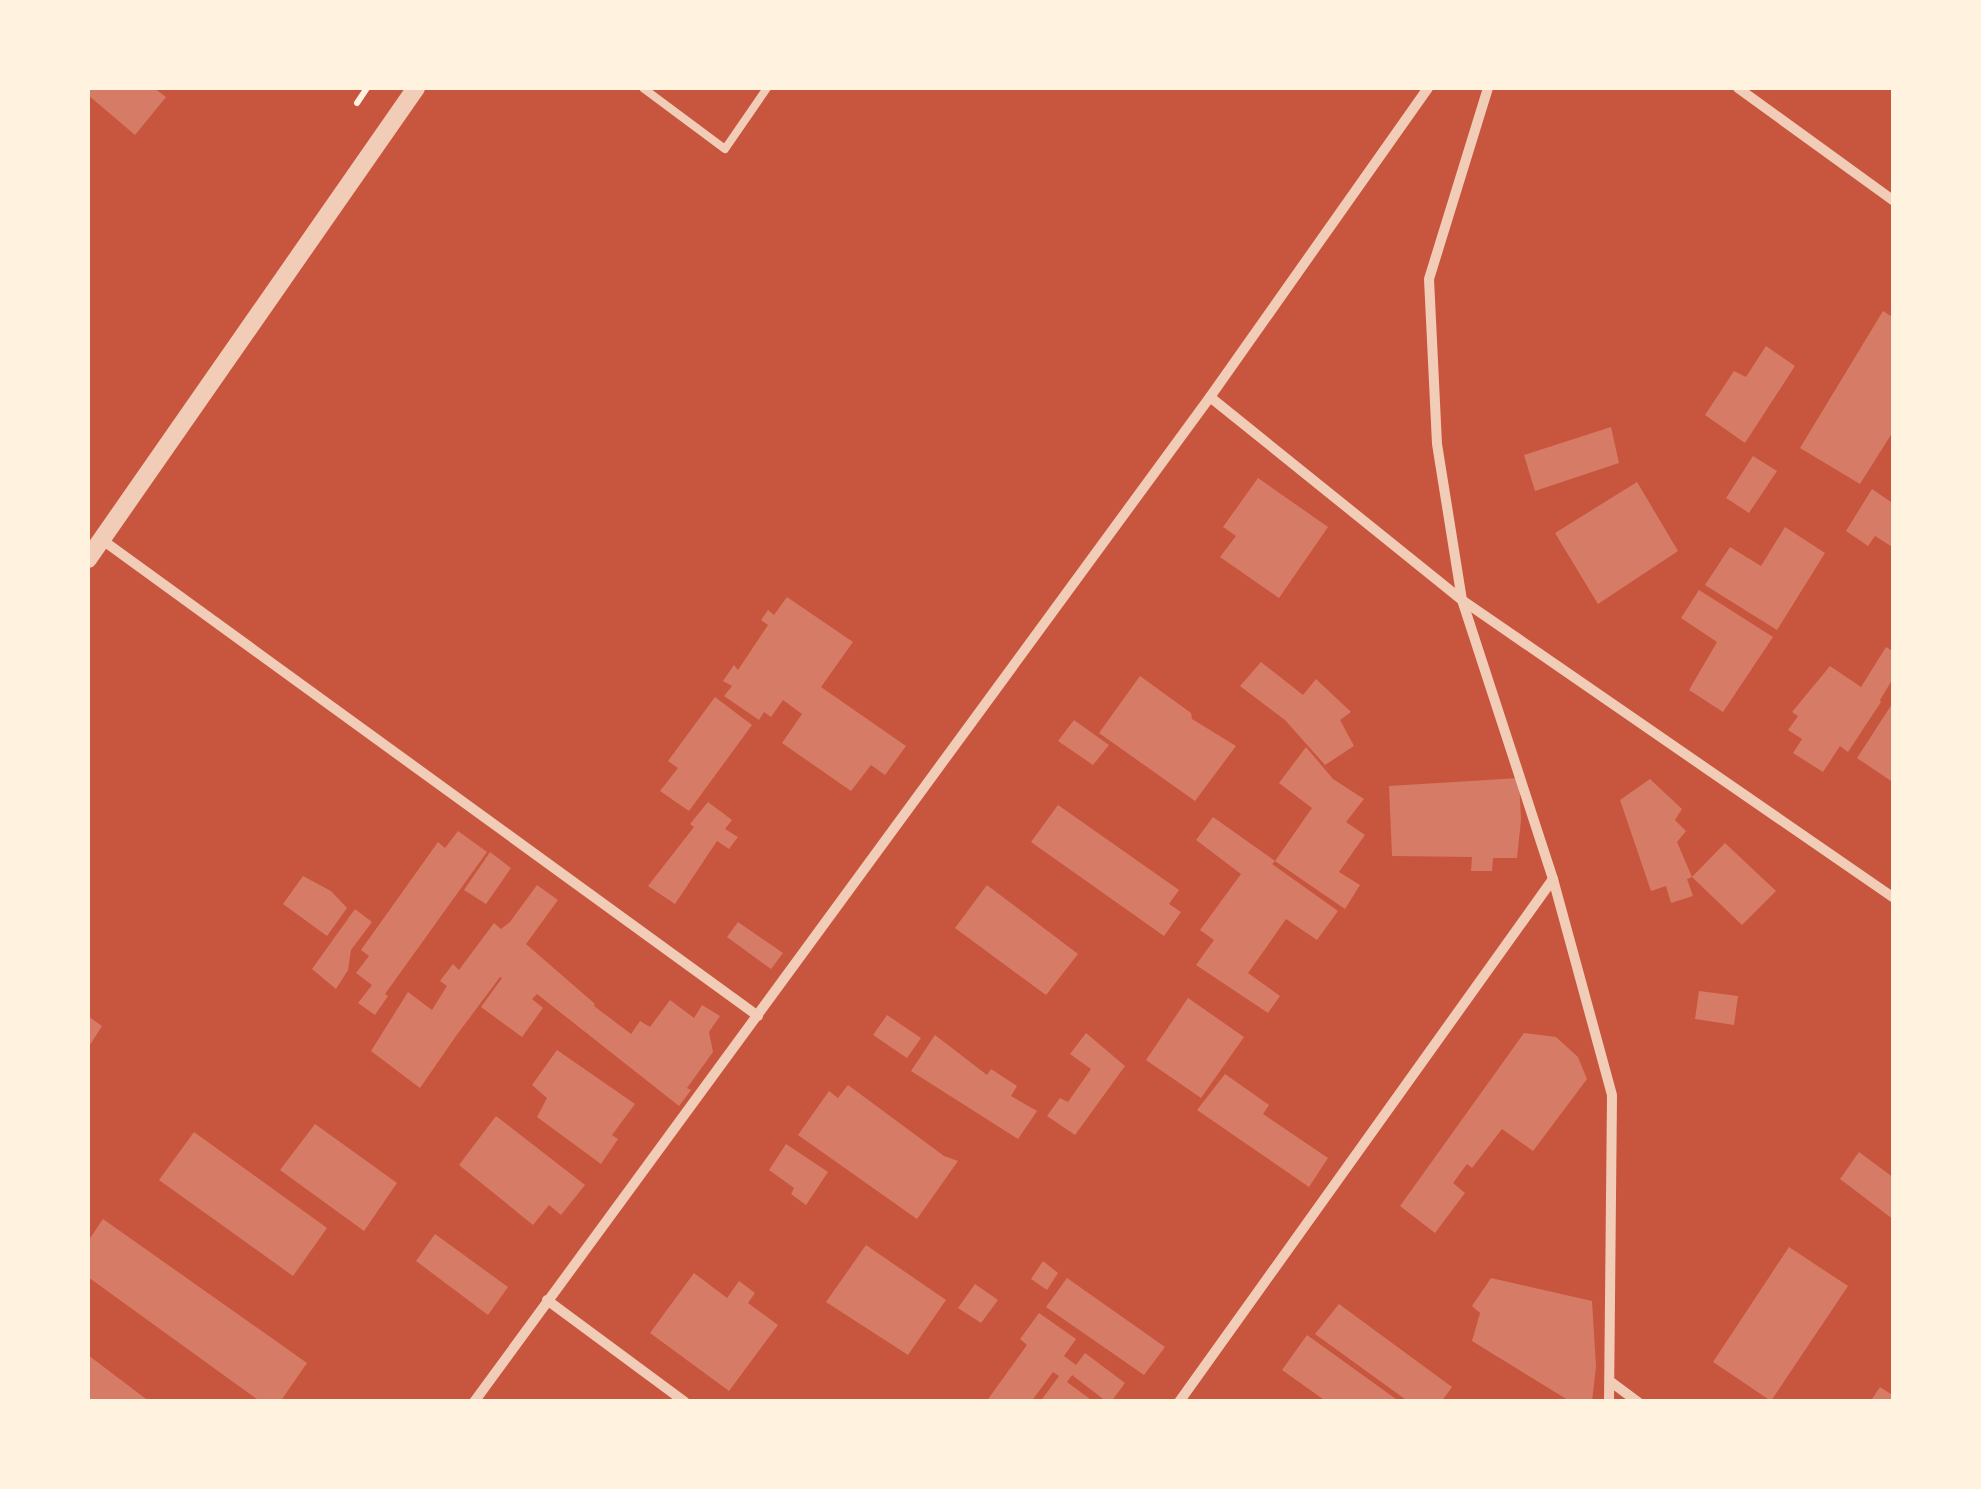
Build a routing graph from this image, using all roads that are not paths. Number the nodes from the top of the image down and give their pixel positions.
1 (416, 88) edge
2 (643, 88) edge
3 (767, 88) edge
4 (1428, 88) edge
5 (1488, 88) edge
6 (1738, 88) edge
7 (1894, 202) edge
8 (1210, 397) junction
9 (101, 539) junction
10 (88, 559) edge
11 (1462, 600) junction
12 (1554, 879) junction
13 (1894, 898) edge
14 (758, 1016) junction
15 (547, 1300) junction
16 (1611, 1382) junction
17 (474, 1402) edge
18 (685, 1402) edge
19 (1179, 1402) edge
20 (1609, 1402) edge
21 (1638, 1402) edge

1 - 9 street
2 - 3 lane
4 - 8 street
5 - 11 street
6 - 7 street
8 - 11 street
8 - 14 street
9 - 10 street
9 - 14 street
11 - 12 street
11 - 13 street
12 - 16 street
12 - 19 street
14 - 15 street
15 - 17 street
15 - 18 street
16 - 20 street
16 - 21 street

